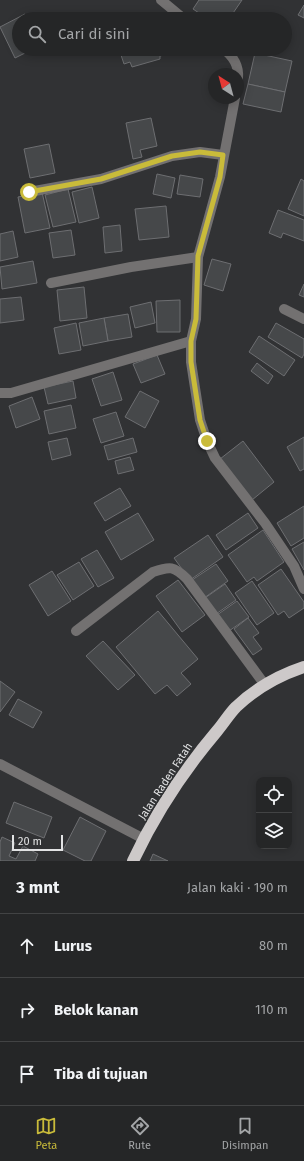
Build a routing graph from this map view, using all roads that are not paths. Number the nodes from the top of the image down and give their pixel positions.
1 (161, 0) edge
2 (176, 12) edge
3 (231, 56) edge
4 (238, 68) edge
5 (234, 104) edge
6 (223, 155) junction
7 (29, 192) dead end
8 (198, 256) junction
9 (51, 283) dead end
10 (284, 309) dead end
11 (304, 319) edge
12 (191, 341) junction
13 (0, 394) edge
14 (304, 588) edge
15 (76, 631) dead end
16 (304, 667) edge
17 (265, 685) junction
18 (0, 764) edge
19 (144, 839) junction
20 (133, 861) edge

1 - 2 street
3 - 4 street
5 - 6 street
6 - 7 street
6 - 8 street
8 - 9 street
8 - 12 street
10 - 11 street
12 - 13 street
12 - 14 street
15 - 17 street
16 - 17 highway, Jalan Raden Fatah
17 - 19 highway, Jalan Raden Fatah
18 - 19 street
19 - 20 highway, Jalan Raden Fatah

